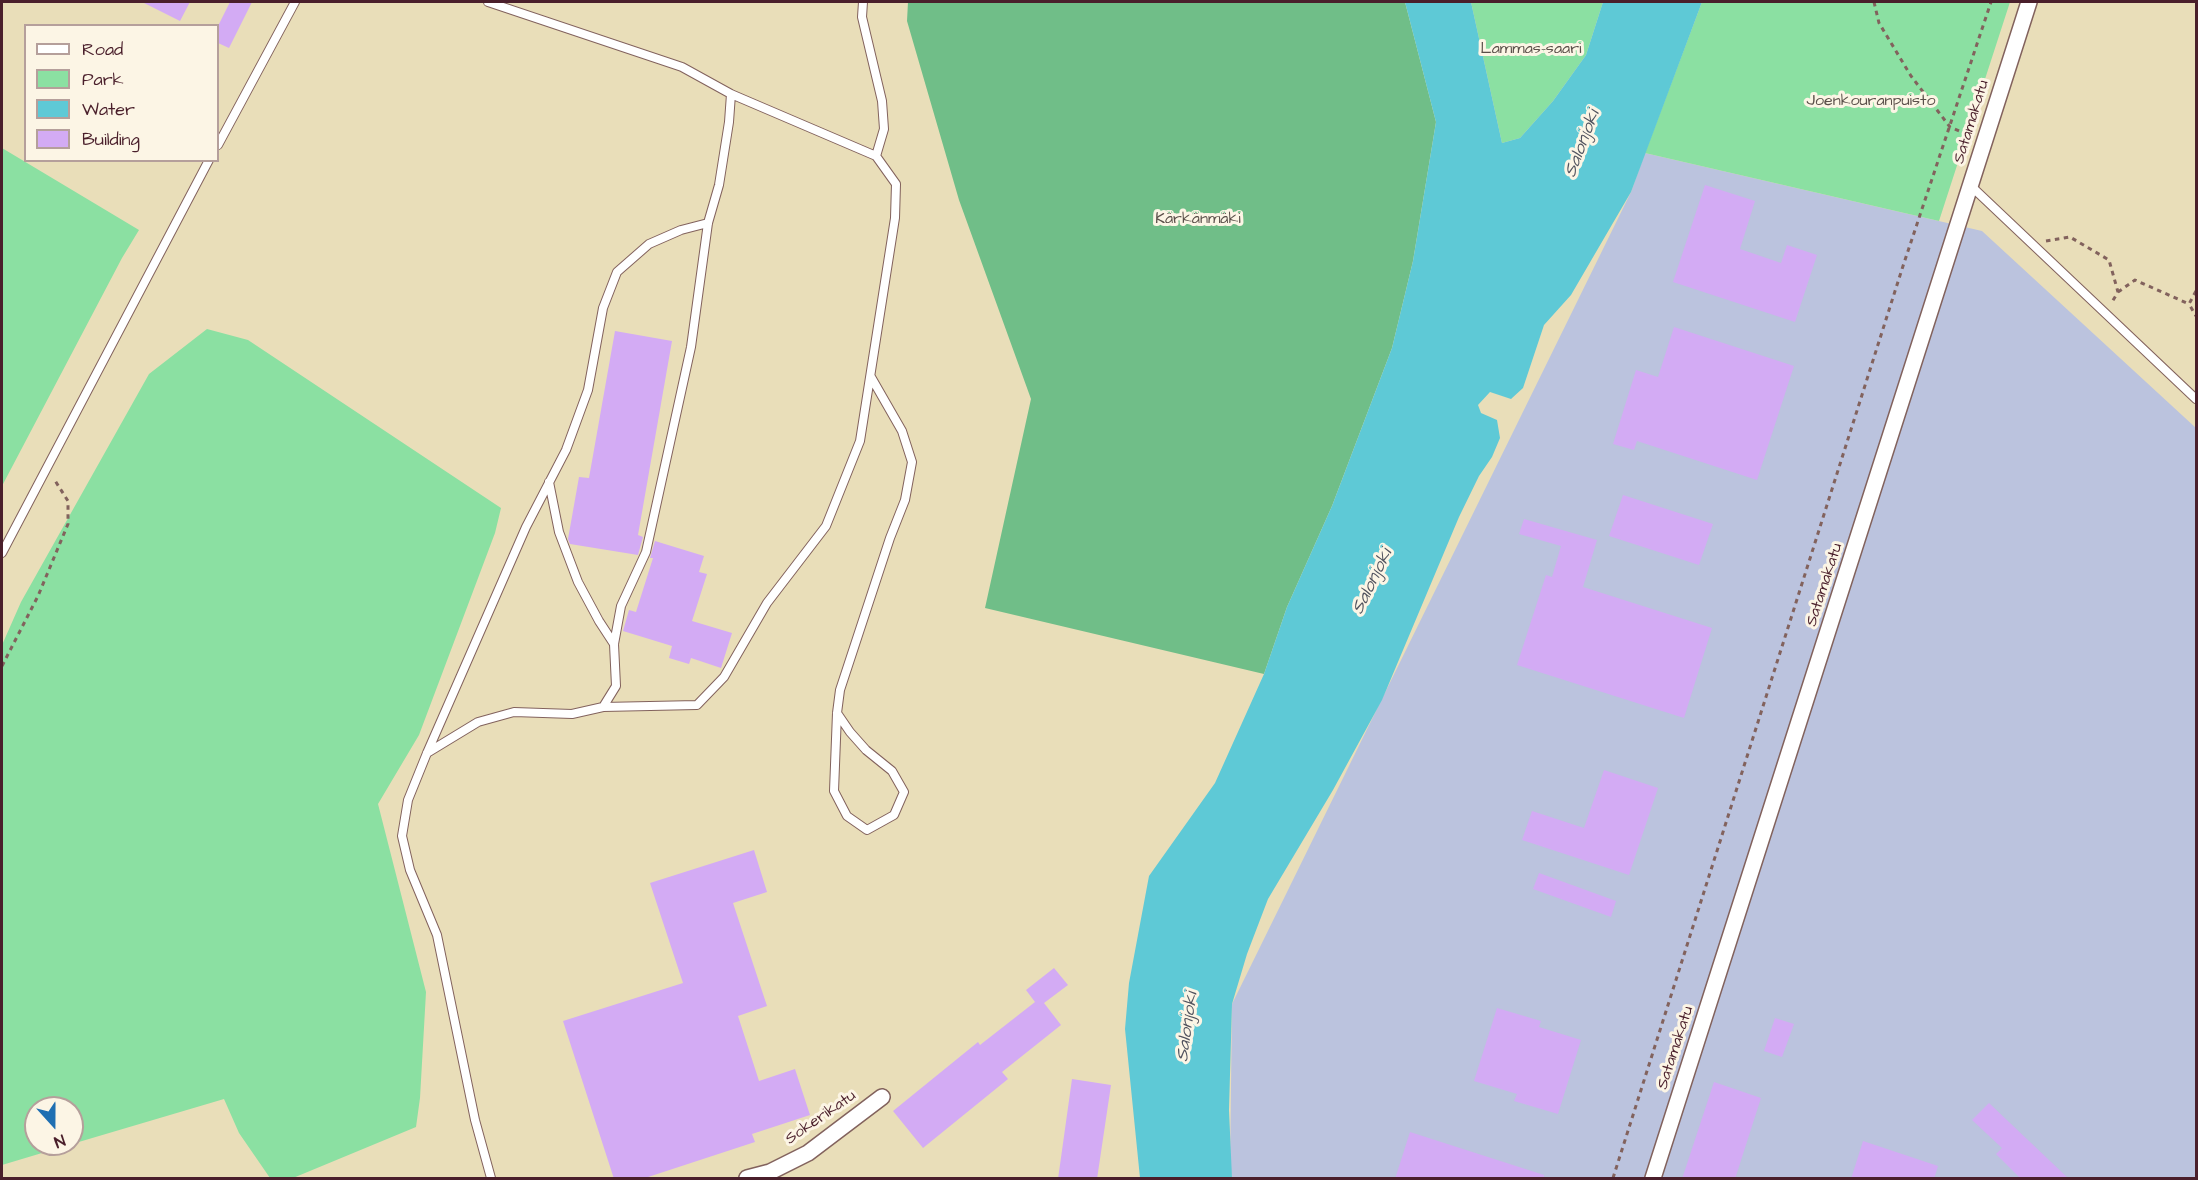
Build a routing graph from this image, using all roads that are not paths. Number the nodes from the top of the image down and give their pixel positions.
1 (295, 2) edge
2 (488, 2) edge
3 (863, 2) edge
4 (2029, 2) edge
5 (731, 94) junction
6 (219, 143) edge
7 (876, 156) junction
8 (208, 162) edge
9 (1971, 186) junction
10 (708, 223) junction
11 (871, 377) junction
12 (2196, 399) edge
13 (549, 482) junction
14 (2, 553) edge
15 (614, 644) junction
16 (603, 707) junction
17 (837, 713) junction
18 (427, 753) junction
19 (882, 1097) dead end
20 (491, 1179) edge
21 (747, 1179) edge
22 (1653, 1179) edge

1 - 6 lane
2 - 5 lane
3 - 7 lane
4 - 9 street, Satamakatu
5 - 7 lane
5 - 10 lane
7 - 11 lane
8 - 14 lane
9 - 12 lane
9 - 22 street, Satamakatu
10 - 13 lane
10 - 15 lane
11 - 16 lane
11 - 17 lane
13 - 15 lane
13 - 18 lane
15 - 16 lane
16 - 18 lane
17 - 17 lane
18 - 20 lane
19 - 21 street, Sokerikatu

